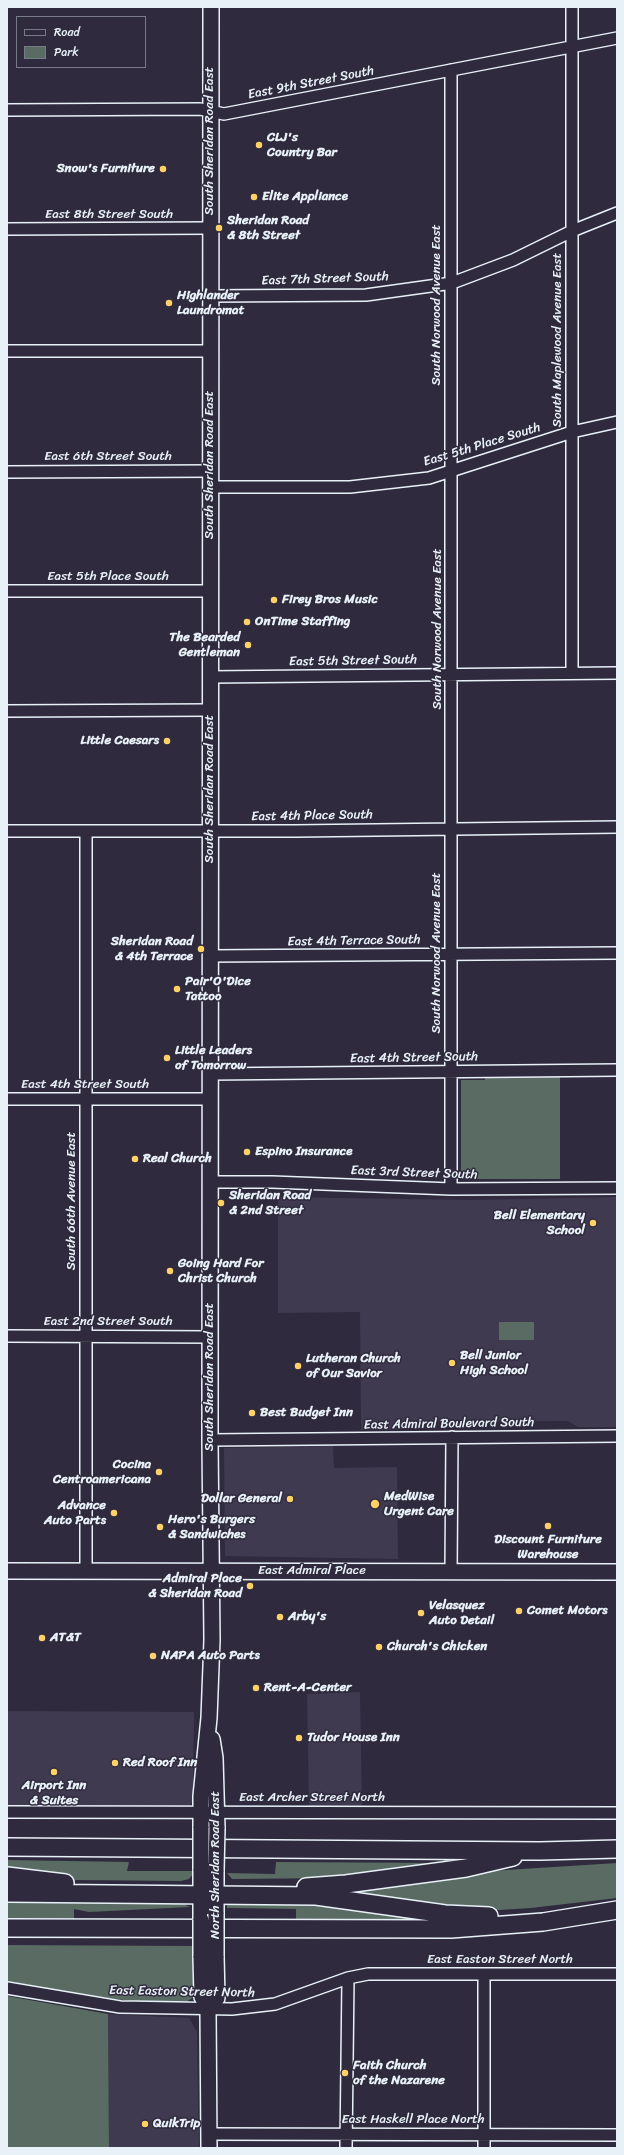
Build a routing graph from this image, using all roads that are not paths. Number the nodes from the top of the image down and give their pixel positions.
1 (211, 7) edge
2 (572, 7) edge
3 (617, 38) edge
4 (572, 47) junction
5 (451, 70) junction
6 (7, 110) edge
7 (210, 111) junction
8 (617, 213) edge
9 (210, 228) junction
10 (7, 229) edge
11 (572, 231) junction
12 (452, 282) junction
13 (210, 296) junction
14 (7, 351) edge
15 (210, 351) junction
16 (617, 422) edge
17 (572, 432) junction
18 (210, 471) junction
19 (452, 471) junction
20 (7, 472) edge
21 (210, 487) junction
22 (7, 590) edge
23 (210, 591) junction
24 (572, 673) junction
25 (617, 673) edge
26 (451, 674) junction
27 (210, 677) junction
28 (210, 710) junction
29 (7, 711) edge
30 (617, 828) edge
31 (452, 829) junction
32 (210, 830) junction
33 (7, 831) edge
34 (86, 831) junction
35 (617, 953) edge
36 (451, 954) junction
37 (210, 956) junction
38 (617, 1070) edge
39 (451, 1071) junction
40 (210, 1074) junction
41 (7, 1099) edge
42 (86, 1099) junction
43 (210, 1099) junction
44 (210, 1182) junction
45 (617, 1188) edge
46 (451, 1189) junction
47 (7, 1336) edge
48 (86, 1336) junction
49 (210, 1337) junction
50 (617, 1436) edge
51 (452, 1437) junction
52 (210, 1440) junction
53 (7, 1571) edge
54 (86, 1571) junction
55 (211, 1571) junction
56 (452, 1572) junction
57 (617, 1572) edge
58 (209, 1718) junction
59 (7, 1812) edge
60 (201, 1812) junction
61 (217, 1812) junction
62 (617, 1813) edge
63 (7, 1847) edge
64 (617, 1848) edge
65 (540, 1850) junction
66 (7, 1876) edge
67 (208, 1891) junction
68 (7, 1893) edge
69 (617, 1910) edge
70 (575, 1917) junction
71 (7, 1928) edge
72 (484, 1974) junction
73 (617, 1974) edge
74 (348, 1978) junction
75 (7, 1988) edge
76 (208, 2009) junction
77 (484, 2134) junction
78 (346, 2135) junction
79 (617, 2135) edge
80 (209, 2141) edge
81 (346, 2148) edge
82 (484, 2148) edge

1 - 7 main road, South Sheridan Road East
2 - 4 street, South Maplewood Avenue East
3 - 4 street, East 9th Street South
4 - 5 street, East 9th Street South
4 - 11 street, South Maplewood Avenue East
5 - 7 street, East 9th Street South
5 - 12 street, South Norwood Avenue East
6 - 7 street, East 9th Street South
7 - 9 main road, South Sheridan Road East
8 - 11 street, East 7th Street South
9 - 10 street, East 8th Street South
9 - 13 main road, South Sheridan Road East
11 - 12 street, East 7th Street South
11 - 17 street, South Maplewood Avenue East
12 - 13 street, East 7th Street South
12 - 19 street, South Norwood Avenue East
13 - 15 main road, South Sheridan Road East
14 - 15 street
15 - 18 main road, South Sheridan Road East
16 - 17 street, East 5th Place South
17 - 19 street, East 5th Place South
17 - 24 street, South Maplewood Avenue East
18 - 20 street, East 6th Street South
18 - 21 main road, South Sheridan Road East
19 - 21 street, East 5th Place South
19 - 26 street, South Norwood Avenue East
21 - 23 main road, South Sheridan Road East
22 - 23 street, East 5th Place South
23 - 27 main road, South Sheridan Road East
24 - 25 street, East 5th Street South
24 - 26 street, East 5th Street South
26 - 27 street, East 5th Street South
26 - 31 street, South Norwood Avenue East
27 - 28 main road, South Sheridan Road East
28 - 29 street
28 - 32 main road, South Sheridan Road East
30 - 31 street, East 4th Place South
31 - 32 street, East 4th Place South
31 - 36 street, South Norwood Avenue East
32 - 34 street, East 4th Place South
32 - 37 main road, South Sheridan Road East
33 - 34 street, East 4th Place South
34 - 42 street, South 66th Avenue East
35 - 36 street, East 4th Terrace South
36 - 37 street, East 4th Terrace South
36 - 39 street, South Norwood Avenue East
37 - 40 main road, South Sheridan Road East
38 - 39 street, East 4th Street South
39 - 40 street, East 4th Street South
39 - 46 street, South Norwood Avenue East
40 - 43 main road, South Sheridan Road East
41 - 42 street, East 4th Street South
42 - 43 street, East 4th Street South
42 - 48 street, South 66th Avenue East
43 - 44 main road, South Sheridan Road East
44 - 46 street, East 3rd Street South
44 - 49 main road, South Sheridan Road East
45 - 46 street, East 3rd Street South
47 - 48 street, East 2nd Street South
48 - 49 street, East 2nd Street South
48 - 54 street, South 66th Avenue East
49 - 52 main road, South Sheridan Road East
50 - 51 street, East Admiral Boulevard South
51 - 52 street, East Admiral Boulevard South
51 - 56 street
52 - 55 main road, South Sheridan Road East
53 - 54 main road, East Admiral Place
54 - 55 main road, East Admiral Place
55 - 56 main road, East Admiral Place
55 - 58 main road, North Sheridan Road East
56 - 57 main road, East Admiral Place
58 - 60 main road, North Sheridan Road East
58 - 61 main road, North Sheridan Road East
59 - 60 street, East Archer Street North
60 - 61 street, East Archer Street North
60 - 67 main road, North Sheridan Road East, bridge
61 - 62 street, East Archer Street North
61 - 67 main road, North Sheridan Road East, bridge
63 - 65 highway
64 - 65 highway
65 - 67 highway
66 - 67 highway
67 - 68 highway
67 - 70 highway
67 - 76 main road, North Sheridan Road East, bridge
67 - 76 main road, North Sheridan Road East, bridge
69 - 70 highway
70 - 71 highway
72 - 73 street, East Easton Street North
72 - 74 street, East Easton Street North
72 - 77 street
74 - 76 street, East Easton Street North
74 - 78 street
75 - 76 street, East Easton Street North
76 - 80 main road, North Sheridan Road East
77 - 78 street, East Haskell Place North
77 - 79 street, East Haskell Place North
77 - 82 street
78 - 80 street, East Haskell Place North
78 - 81 street

